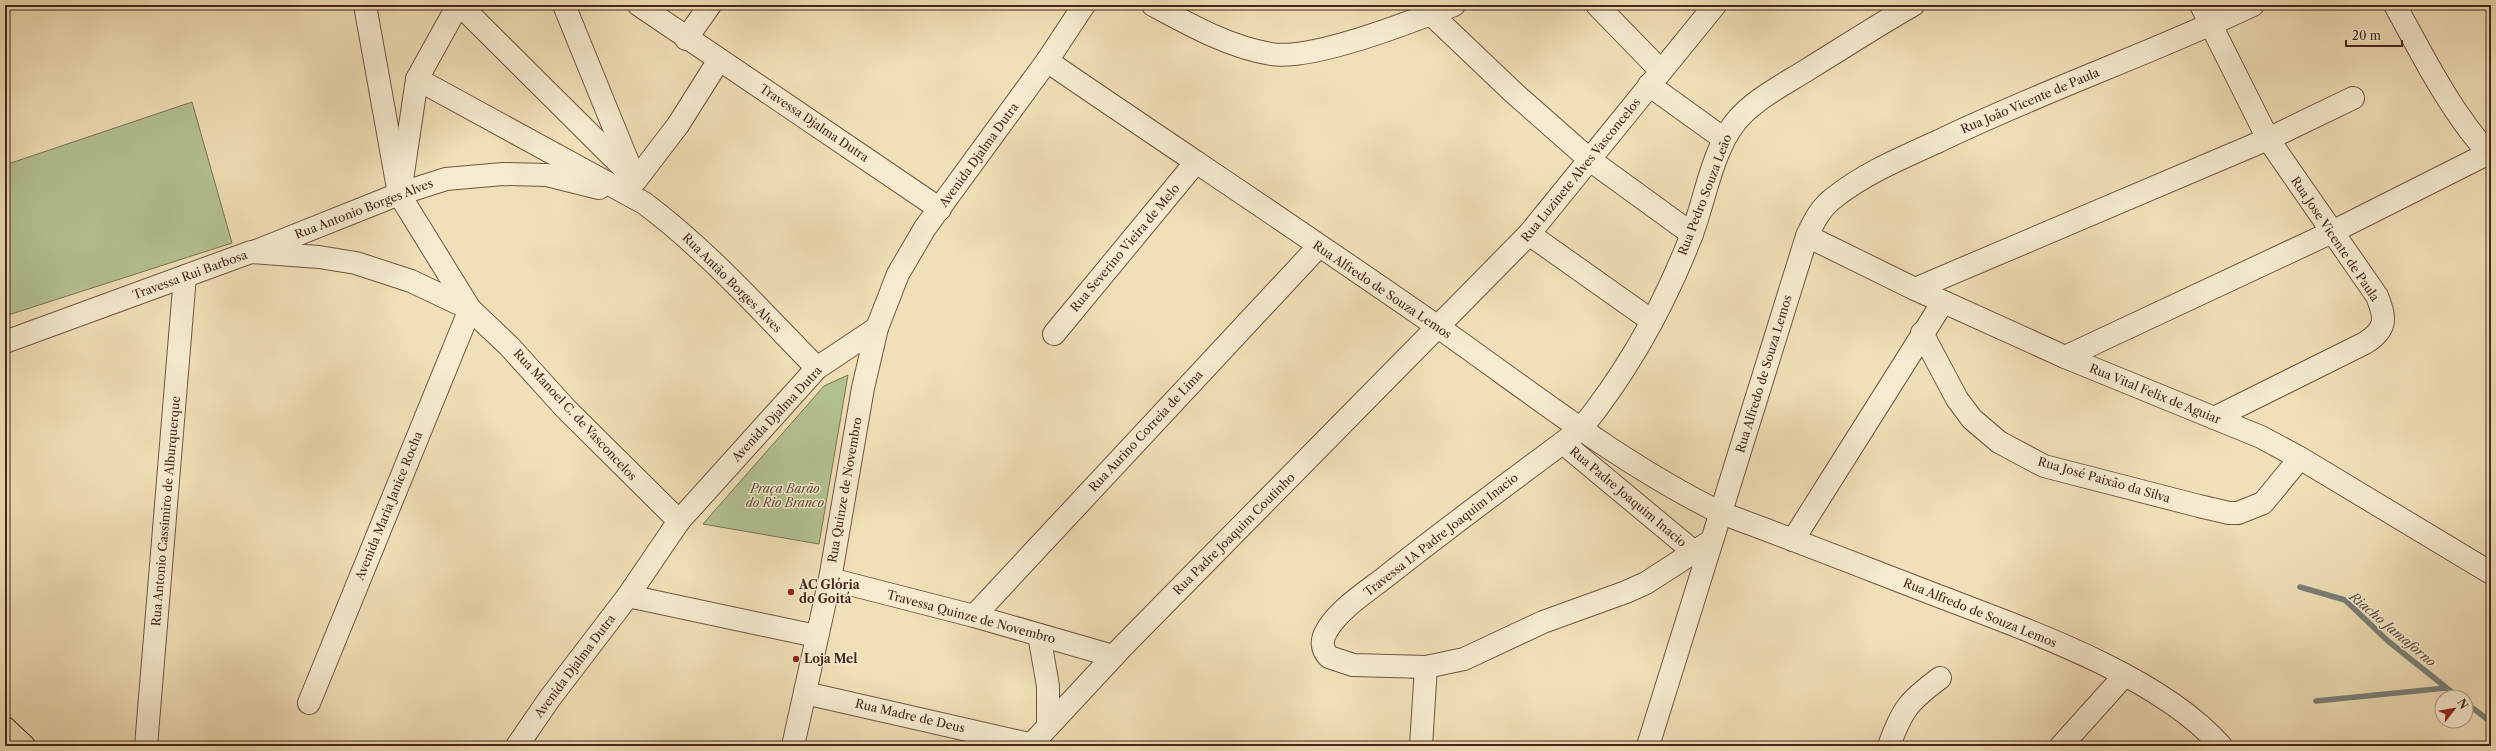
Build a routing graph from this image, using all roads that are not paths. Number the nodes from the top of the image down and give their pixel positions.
1 (365, 5) edge
2 (459, 5) edge
3 (564, 5) edge
4 (639, 5) edge
5 (710, 5) edge
6 (1084, 5) edge
7 (1153, 5) edge
8 (1454, 5) edge
9 (1597, 5) edge
10 (1715, 5) edge
11 (2201, 5) edge
12 (2254, 5) edge
13 (2395, 5) edge
14 (1903, 7) edge
15 (1429, 9) edge
16 (2210, 26) junction
17 (686, 39) junction
18 (719, 60) junction
19 (1047, 61) junction
20 (1655, 78) junction
21 (417, 79) junction
22 (2353, 98) dead end
23 (1724, 139) junction
24 (2268, 139) junction
25 (2490, 154) edge
26 (1590, 160) junction
27 (1196, 162) junction
28 (636, 180) junction
29 (399, 194) junction
30 (644, 203) junction
31 (940, 209) junction
32 (2332, 232) junction
33 (1529, 234) junction
34 (1692, 234) junction
35 (1807, 236) junction
36 (1319, 246) junction
37 (251, 252) junction
38 (185, 276) junction
39 (1915, 289) junction
40 (1943, 302) junction
41 (470, 309) junction
42 (1652, 321) junction
43 (877, 328) junction
44 (1439, 328) junction
45 (1922, 333) junction
46 (1054, 334) dead end
47 (5, 342) edge
48 (2065, 357) junction
49 (817, 368) junction
50 (2214, 418) junction
51 (1572, 437) junction
52 (2300, 458) junction
53 (1721, 513) junction
54 (679, 521) junction
55 (1792, 540) junction
56 (1702, 546) junction
57 (2491, 573) edge
58 (830, 579) junction
59 (628, 596) junction
60 (974, 616) junction
61 (1039, 635) junction
62 (816, 636) junction
63 (1113, 656) junction
64 (1426, 667) junction
65 (2124, 676) junction
66 (1940, 678) dead end
67 (804, 693) junction
68 (309, 703) dead end
69 (1048, 726) junction
70 (5, 728) edge
71 (2213, 743) edge
72 (1034, 745) edge
73 (24, 746) edge
74 (146, 746) edge
75 (517, 746) edge
76 (793, 746) edge
77 (1421, 746) edge
78 (1648, 746) edge
79 (1889, 746) edge
80 (2061, 746) edge

1 - 29 street
2 - 21 street
2 - 28 street
3 - 28 street
4 - 17 street, Travessa Djalma Dutra
5 - 17 street
6 - 19 street, Avenida Djalma Dutra
7 - 15 street
8 - 15 street
9 - 20 street
10 - 20 street, Rua Luzinete Alves Vasconcelos
11 - 16 street, Rua Jose Vicente de Paula
12 - 16 street, Rua João Vicente de Paula
13 - 25 street
14 - 23 street, Rua Pedro Souza Leão
15 - 26 street
16 - 24 street, Rua Jose Vicente de Paula
16 - 35 street, Rua João Vicente de Paula
17 - 18 street, Travessa Djalma Dutra
18 - 28 street
18 - 31 street, Travessa Djalma Dutra
19 - 27 street, Rua Alfredo de Souza Lemos
19 - 31 street, Avenida Djalma Dutra
20 - 23 street
20 - 26 street, Rua Luzinete Alves Vasconcelos
21 - 29 street
21 - 30 street
22 - 24 street
23 - 34 street, Rua Pedro Souza Leão
24 - 32 street, Rua Jose Vicente de Paula
24 - 39 street
25 - 32 street
26 - 33 street, Rua Luzinete Alves Vasconcelos
26 - 34 street
27 - 36 street, Rua Alfredo de Souza Lemos
27 - 46 street, Rua Severino Vieira de Melo
28 - 30 street
29 - 30 street, Rua Antonio Borges Alves
29 - 37 street, Rua Antonio Borges Alves
29 - 41 street
30 - 49 street, Rua Antão Borges Alves
31 - 43 street, Avenida Djalma Dutra
32 - 48 street
32 - 50 street, Rua Jose Vicente de Paula
33 - 42 street
33 - 44 street, Rua Luzinete Alves Vasconcelos
34 - 42 street, Rua Pedro Souza Leão
35 - 39 street, Rua Vital Felix de Aguiar
35 - 53 street, Rua Alfredo de Souza Lemos
36 - 44 street, Rua Alfredo de Souza Lemos
36 - 60 street, Rua Aurino Correia de Lima
37 - 38 street, Travessa Rui Barbosa
37 - 41 street, Travessa Rui Barbosa
38 - 47 street, Travessa Rui Barbosa
38 - 74 street, Rua Antonio Cassimiro de Alburquerque
39 - 40 street, Rua Vital Felix de Aguiar
40 - 45 street
40 - 48 street, Rua Vital Felix de Aguiar
41 - 54 street, Rua Manoel C. de Vasconcelos
41 - 68 street, Avenida Maria Janice Rocha
42 - 51 street, Rua Pedro Souza Leão
43 - 49 street, Avenida Djalma Dutra
43 - 58 street, Rua Quinze de Novembro
44 - 51 street, Rua Alfredo de Souza Lemos
44 - 63 street, Rua Padre Joaquim Coutinho
45 - 52 street, Rua José Paixão da Silva
45 - 55 street
48 - 50 street, Rua Vital Felix de Aguiar
49 - 54 street, Avenida Djalma Dutra
50 - 52 street, Rua Vital Felix de Aguiar
51 - 53 street, Rua Alfredo de Souza Lemos
51 - 56 street, Rua Padre Joaquim Inacio
51 - 64 street, Travessa 1A Padre Joaquim Inacio
52 - 57 street, Rua Vital Felix de Aguiar
53 - 55 street, Rua Alfredo de Souza Lemos
53 - 56 street, Rua Alfredo de Souza Lemos
54 - 59 street, Avenida Djalma Dutra
55 - 65 street, Rua Alfredo de Souza Lemos
56 - 64 street
56 - 78 street, Rua Alfredo de Souza Lemos
58 - 60 street, Travessa Quinze de Novembro
58 - 62 street, Rua Quinze de Novembro
59 - 62 street
59 - 75 street, Avenida Djalma Dutra
60 - 61 street, Travessa Quinze de Novembro
61 - 63 street, Travessa Quinze de Novembro
61 - 69 street
62 - 67 street, Rua Quinze de Novembro
63 - 69 street, Rua Padre Joaquim Coutinho
64 - 77 street
65 - 71 street, Rua Alfredo de Souza Lemos
65 - 80 street
66 - 79 street
67 - 72 street, Rua Madre de Deus
67 - 76 street, Rua Quinze de Novembro
69 - 72 street, Rua Padre Joaquim Coutinho
70 - 73 main road

